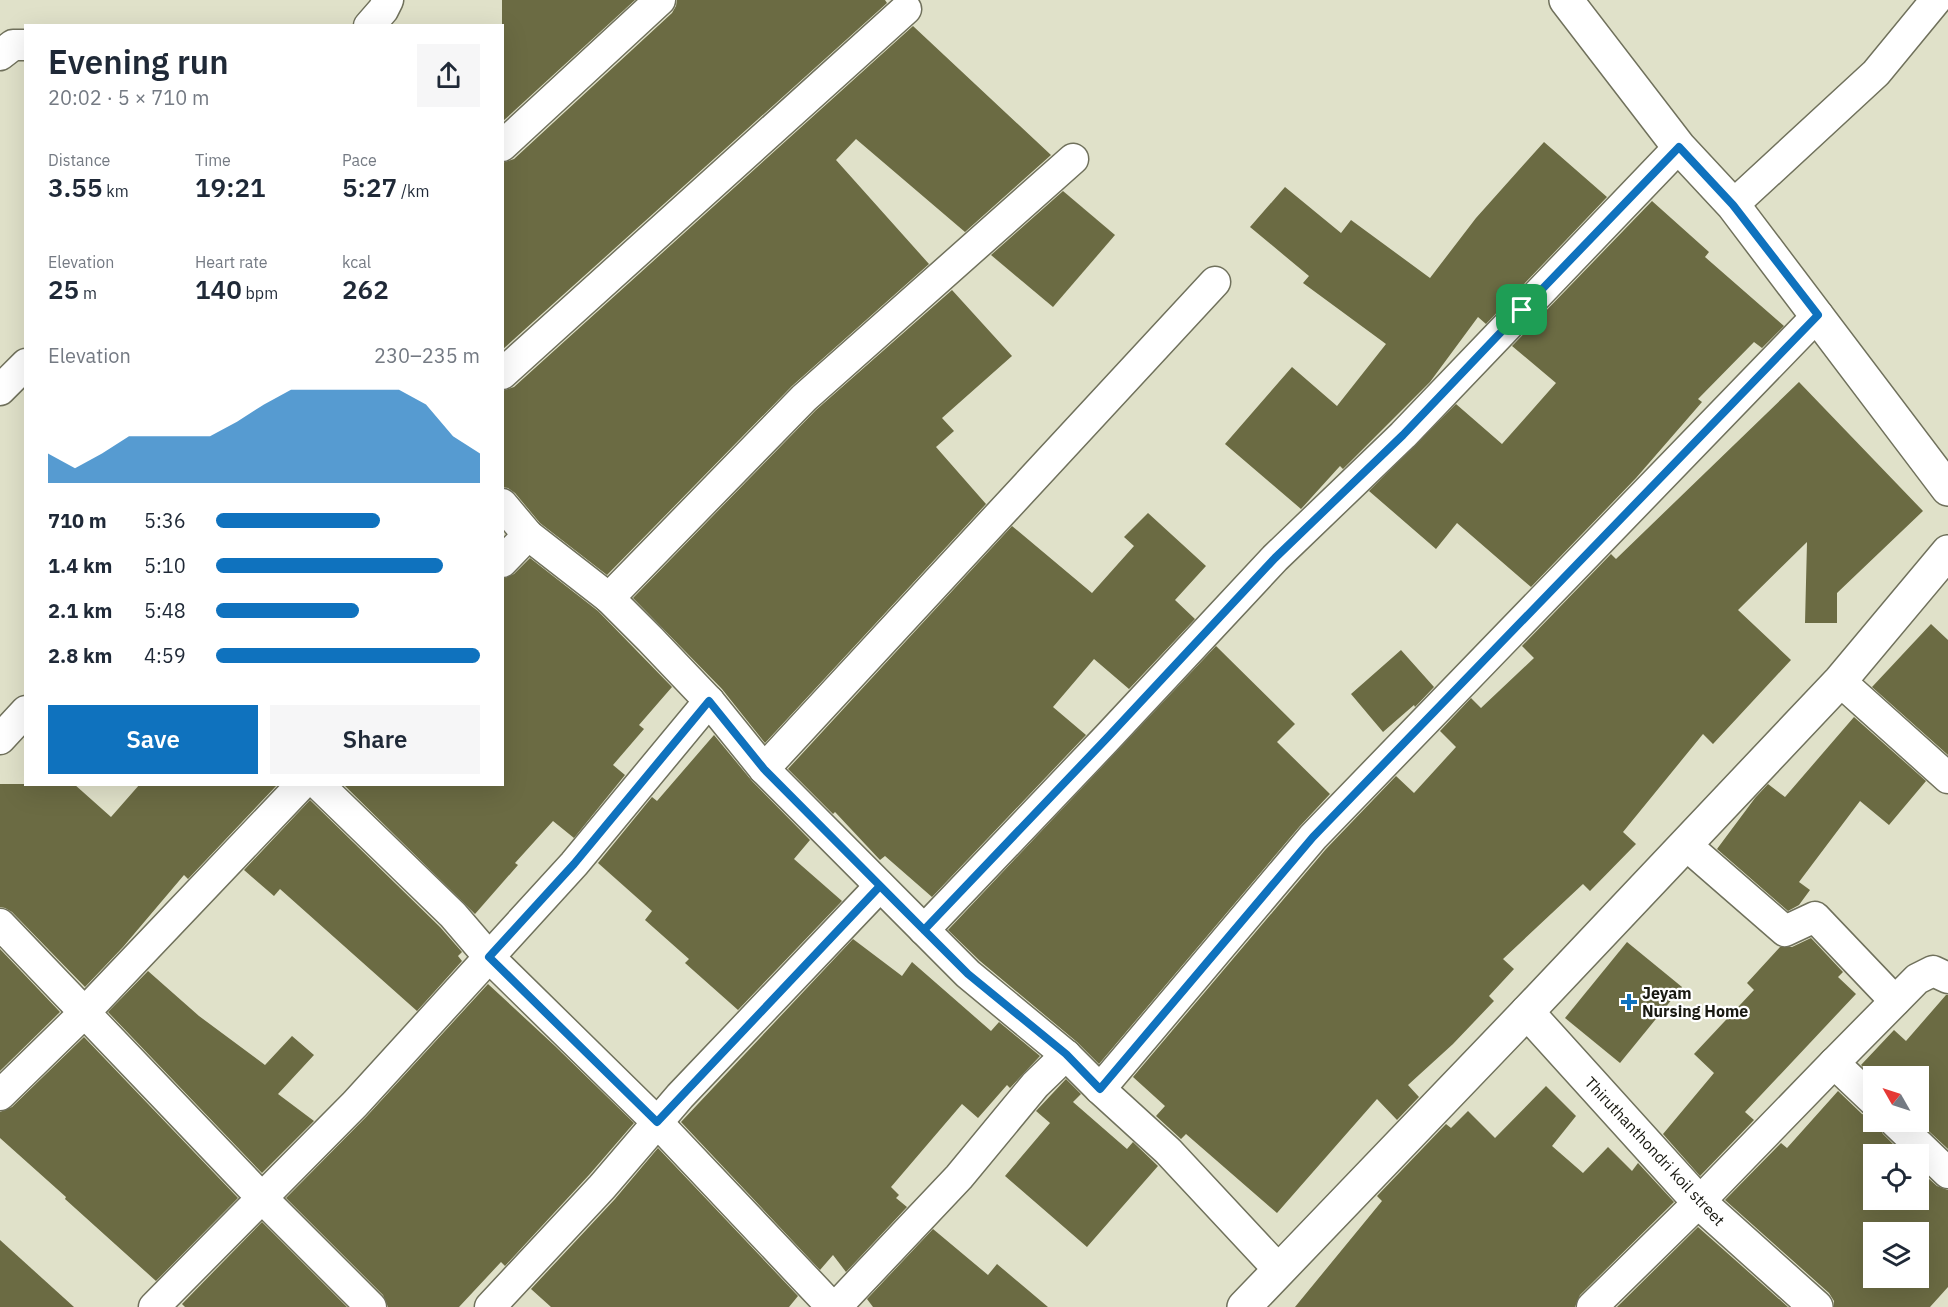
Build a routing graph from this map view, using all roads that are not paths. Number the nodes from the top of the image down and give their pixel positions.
1 (388, 0) edge
2 (660, 0) edge
3 (1566, 0) edge
4 (1936, 0) edge
5 (906, 9) dead end
6 (371, 24) edge
7 (24, 45) edge
8 (0, 55) edge
9 (504, 144) edge
10 (1679, 147) junction
11 (1073, 159) dead end
12 (1733, 205) junction
13 (1215, 282) dead end
14 (1818, 315) junction
15 (24, 366) edge
16 (504, 372) edge
17 (0, 390) edge
18 (1948, 489) edge
19 (504, 506) edge
20 (528, 535) junction
21 (1948, 552) edge
22 (504, 560) edge
23 (609, 598) junction
24 (1840, 681) junction
25 (709, 701) junction
26 (24, 713) edge
27 (0, 739) edge
28 (764, 769) junction
29 (1948, 778) edge
30 (300, 786) edge
31 (320, 786) edge
32 (1685, 844) junction
33 (880, 886) junction
34 (0, 924) edge
35 (924, 930) junction
36 (489, 957) junction
37 (1948, 978) edge
38 (1895, 1001) junction
39 (1527, 1012) junction
40 (84, 1013) junction
41 (1066, 1054) junction
42 (1834, 1063) junction
43 (1100, 1089) junction
44 (1863, 1091) edge
45 (0, 1095) edge
46 (657, 1122) junction
47 (1905, 1132) edge
48 (1948, 1173) edge
49 (262, 1198) junction
50 (1699, 1202) junction
51 (1279, 1270) junction
52 (154, 1307) edge
53 (371, 1307) edge
54 (490, 1307) edge
55 (834, 1307) edge
56 (1244, 1307) edge
57 (1592, 1307) edge
58 (1816, 1307) edge

1 - 6 street
2 - 9 street
3 - 10 street
4 - 12 street
5 - 16 street
7 - 8 street
10 - 12 street
10 - 35 street
11 - 23 street
12 - 14 street
13 - 28 street
14 - 18 street
14 - 43 street
15 - 17 street
19 - 20 street
20 - 22 street
20 - 23 street
21 - 24 street
23 - 25 street
24 - 29 street
24 - 32 street
25 - 28 street
25 - 36 street
26 - 27 street
28 - 33 street
30 - 40 street
31 - 36 street
32 - 38 street
32 - 39 street
33 - 35 street
33 - 46 street
34 - 40 street
35 - 41 street
36 - 46 street
36 - 49 street
37 - 38 street
38 - 42 street
39 - 50 street, Thiruthanthondri koil street
39 - 51 street
40 - 45 street
40 - 49 street
41 - 43 street
41 - 55 street
42 - 44 street
42 - 50 street
43 - 51 street
46 - 54 street
46 - 55 street
47 - 48 street
49 - 52 street
49 - 53 street
50 - 57 street
50 - 58 street, Thiruthanthondri koil street
51 - 56 street

